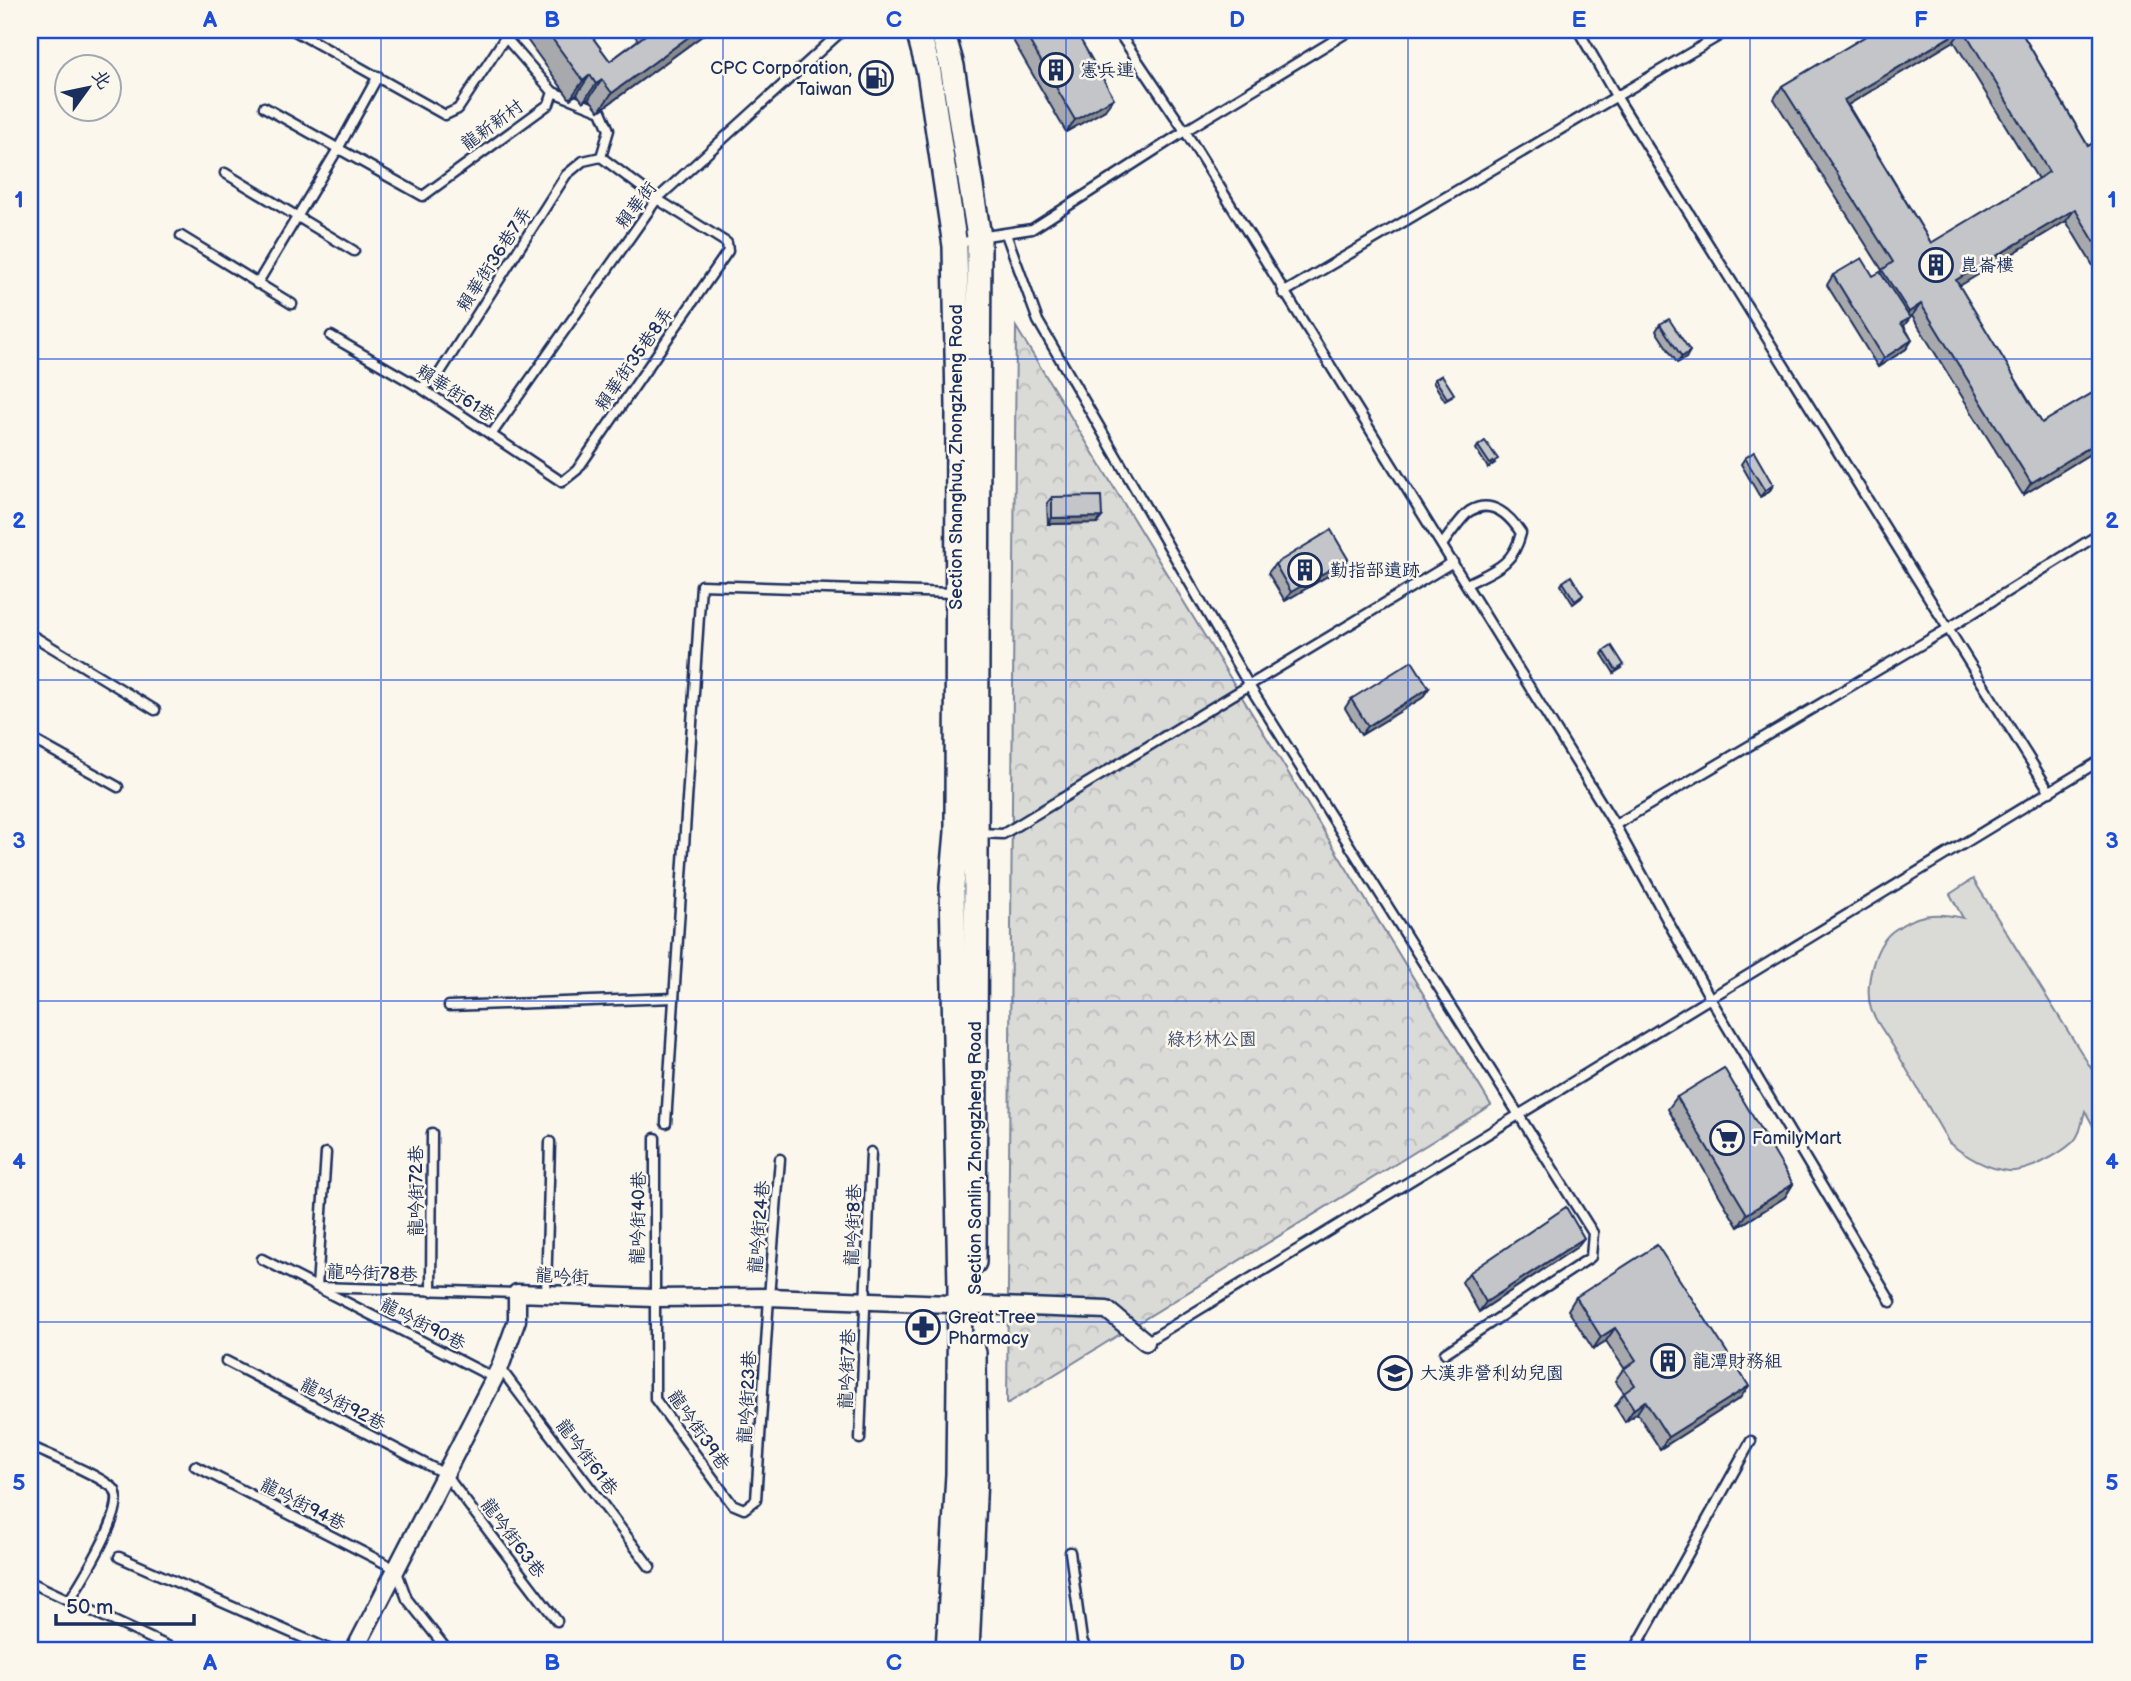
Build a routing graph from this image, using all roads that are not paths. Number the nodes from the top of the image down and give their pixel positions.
1 (293, 30) edge
2 (843, 30) edge
3 (918, 30) edge
4 (942, 30) edge
5 (1117, 30) edge
6 (1351, 30) edge
7 (1578, 30) edge
8 (1729, 30) edge
9 (507, 34) edge
10 (379, 76) junction
11 (553, 92) junction
12 (1616, 96) junction
13 (264, 107) dead end
14 (1185, 131) junction
15 (339, 148) junction
16 (601, 157) junction
17 (225, 173) dead end
18 (657, 199) junction
19 (298, 218) junction
20 (1006, 234) junction
21 (181, 236) dead end
22 (979, 237) junction
23 (955, 246) junction
24 (354, 251) dead end
25 (257, 284) junction
26 (1283, 293) junction
27 (292, 304) dead end
28 (331, 336) dead end
29 (421, 388) junction
30 (492, 435) junction
31 (562, 482) joint
32 (2101, 533) edge
33 (1442, 545) junction
34 (1453, 562) junction
35 (1466, 584) junction
36 (957, 593) junction
37 (1949, 628) junction
38 (30, 634) edge
39 (1250, 687) junction
40 (155, 710) dead end
41 (30, 738) edge
42 (2101, 760) edge
43 (118, 787) dead end
44 (2050, 793) junction
45 (1615, 825) junction
46 (967, 832) junction
47 (977, 876) joint
48 (952, 887) joint
49 (674, 998) junction
50 (1710, 999) junction
51 (449, 1006) dead end
52 (1520, 1116) junction
53 (666, 1123) dead end
54 (432, 1133) dead end
55 (655, 1138) dead end
56 (550, 1142) dead end
57 (872, 1152) dead end
58 (326, 1153) dead end
59 (780, 1159) dead end
60 (262, 1259) dead end
61 (317, 1287) junction
62 (431, 1291) junction
63 (517, 1293) junction
64 (546, 1295) junction
65 (769, 1297) junction
66 (653, 1298) junction
67 (866, 1300) junction
68 (1891, 1302) dead end
69 (967, 1303) junction
70 (1146, 1342) joint
71 (1445, 1353) dead end
72 (226, 1361) dead end
73 (497, 1372) junction
74 (860, 1439) dead end
75 (1751, 1441) dead end
76 (30, 1446) edge
77 (195, 1466) dead end
78 (445, 1474) junction
79 (756, 1500) joint
80 (1070, 1552) dead end
81 (119, 1557) dead end
82 (650, 1567) dead end
83 (396, 1569) junction
84 (30, 1582) edge
85 (69, 1601) junction
86 (557, 1621) dead end
87 (178, 1651) edge
88 (333, 1651) edge
89 (354, 1651) edge
90 (448, 1651) edge
91 (948, 1651) edge
92 (967, 1651) edge
93 (1087, 1651) edge
94 (1634, 1651) edge

1 - 10 lane, 龍新新村
2 - 18 lane, 賴華街
3 - 23 main road, Section Shanghua, Zhongzheng Road
4 - 22 main road, Section Shanghua, Zhongzheng Road
5 - 14 lane
6 - 14 lane
7 - 12 lane
8 - 12 lane
9 - 10 lane, 龍新新村
9 - 11 lane, 龍新新村
10 - 15 lane
11 - 15 lane, 龍新新村
11 - 16 lane
12 - 26 lane
12 - 37 lane
13 - 15 lane, 龍新新村
14 - 20 lane
14 - 26 lane
15 - 19 lane
16 - 18 lane
16 - 29 lane, 賴華街36巷7弄
17 - 19 lane
18 - 30 lane, 賴華街
18 - 31 lane, 賴華街35巷8弄
19 - 24 lane
19 - 25 lane
20 - 22 lane
20 - 39 lane
21 - 25 lane
22 - 23 lane
22 - 46 main road, Section Shanghua, Zhongzheng Road
23 - 36 main road, Section Shanghua, Zhongzheng Road
25 - 27 lane
26 - 33 lane
28 - 29 lane, 賴華街61巷
29 - 30 lane, 賴華街61巷
30 - 31 lane, 賴華街61巷
32 - 37 lane
33 - 34 lane
33 - 35 lane
34 - 35 lane
34 - 39 lane
35 - 45 lane
36 - 46 main road, Section Shanghua, Zhongzheng Road
36 - 49 lane
37 - 44 lane
37 - 45 lane
38 - 40 lane
39 - 46 lane
39 - 52 lane
41 - 43 lane
42 - 44 lane
44 - 50 lane
45 - 50 lane
46 - 47 main road, Section Shanghua, Zhongzheng Road
46 - 48 main road, Section Shanghua, Zhongzheng Road
47 - 69 main road, Section Sanlin, Zhongzheng Road
48 - 69 main road, Section Sanlin, Zhongzheng Road
49 - 51 lane
49 - 53 lane
50 - 52 lane
50 - 68 lane
52 - 70 lane
52 - 71 lane
54 - 62 lane, 龍吟街72巷
55 - 66 lane, 龍吟街40巷
56 - 64 lane
57 - 67 lane, 龍吟街8巷
58 - 61 lane, 龍吟街78巷
59 - 65 lane, 龍吟街24巷
60 - 61 lane, 龍吟街90巷
61 - 62 lane, 龍吟街78巷
61 - 73 lane, 龍吟街90巷
62 - 63 lane, 龍吟街78巷
63 - 64 street, 龍吟街
63 - 73 street, 龍吟街
64 - 66 street, 龍吟街
65 - 66 street, 龍吟街
65 - 67 street, 龍吟街
65 - 79 lane, 龍吟街23巷
66 - 79 lane, 龍吟街39巷
67 - 69 street, 龍吟街
67 - 74 lane, 龍吟街7巷
69 - 70 street, 龍吟街
69 - 91 main road, Section Sanlin, Zhongzheng Road
69 - 92 main road, Section Sanlin, Zhongzheng Road
72 - 78 lane, 龍吟街92巷
73 - 78 street, 龍吟街
73 - 82 lane, 龍吟街61巷
75 - 94 lane
76 - 85 lane
77 - 83 lane, 龍吟街94巷
78 - 83 street, 龍吟街
78 - 86 lane, 龍吟街63巷
80 - 93 lane
81 - 88 lane
83 - 89 street, 龍吟街
83 - 90 lane
84 - 85 lane
85 - 87 lane

